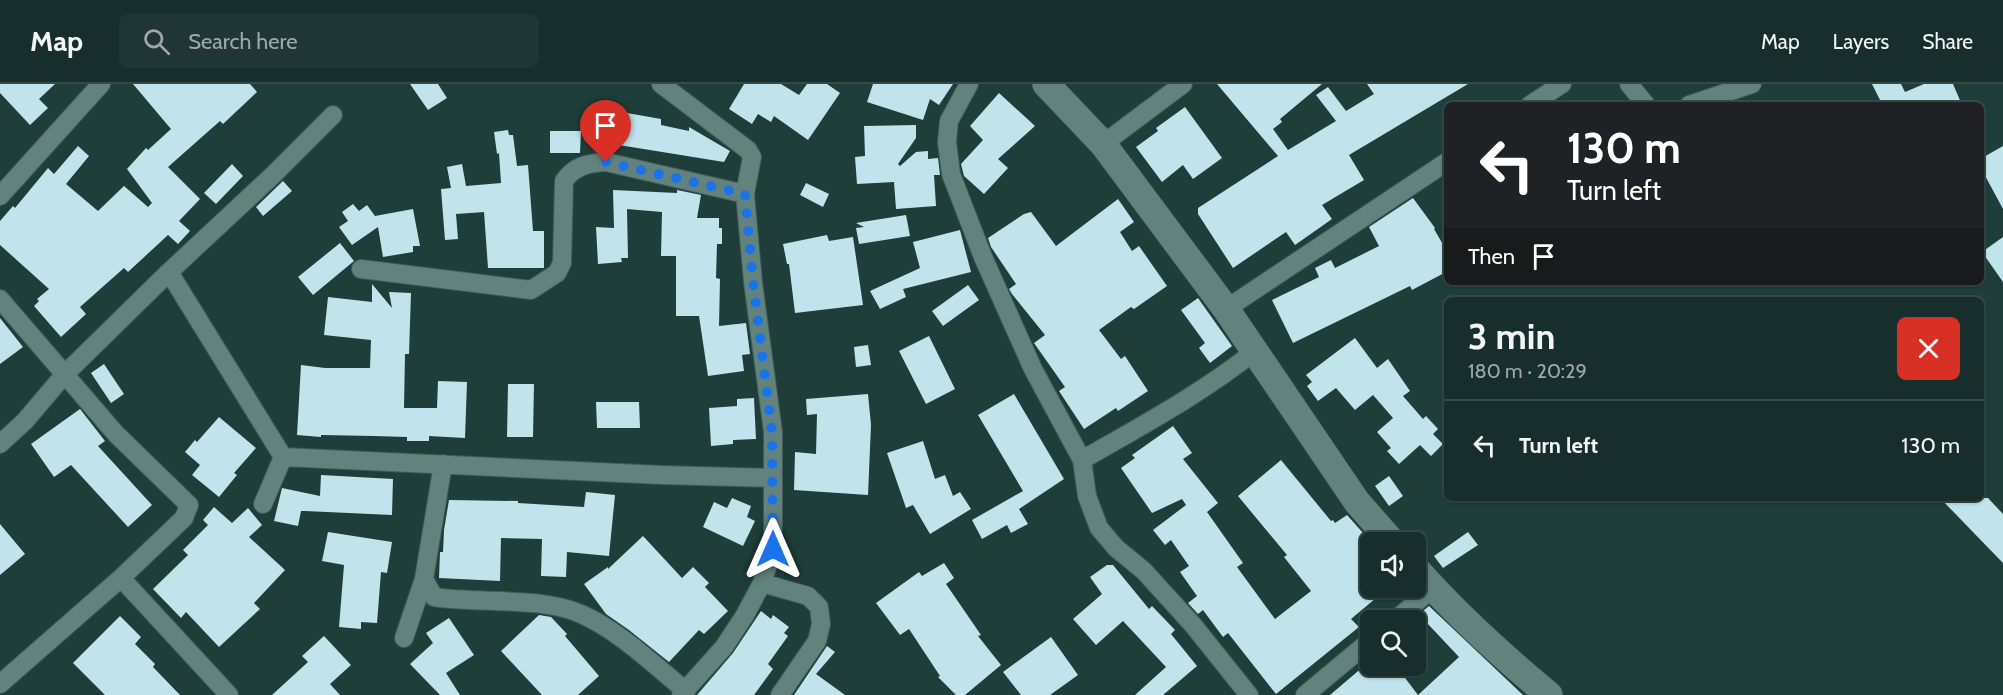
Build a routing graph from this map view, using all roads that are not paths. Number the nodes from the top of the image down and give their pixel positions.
1 (101, 84) edge
2 (662, 84) edge
3 (969, 84) edge
4 (1046, 84) edge
5 (1183, 84) edge
6 (1562, 84) edge
7 (1629, 84) edge
8 (1752, 84) edge
9 (1535, 102) edge
10 (1644, 102) edge
11 (1698, 102) edge
12 (333, 115) dead end
13 (1103, 144) junction
14 (1444, 164) edge
15 (745, 194) junction
16 (0, 196) edge
17 (361, 269) dead end
18 (169, 272) junction
19 (0, 299) edge
20 (1226, 309) junction
21 (1255, 351) junction
22 (64, 375) junction
23 (0, 444) edge
24 (283, 457) junction
25 (1082, 460) junction
26 (443, 464) junction
27 (773, 478) junction
28 (263, 504) dead end
29 (1384, 532) edge
30 (121, 578) junction
31 (424, 579) junction
32 (1426, 579) edge
33 (762, 582) junction
34 (404, 638) dead end
35 (1360, 649) edge
36 (0, 684) edge
37 (683, 693) edge
38 (229, 695) edge
39 (780, 695) edge
40 (1249, 695) edge
41 (1305, 695) edge
42 (1549, 695) edge

1 - 16 street
2 - 15 street
3 - 25 street
4 - 13 street
5 - 13 street
6 - 9 street
7 - 10 street
8 - 11 street
12 - 18 street
13 - 20 street
14 - 20 street
15 - 17 street
15 - 27 street
18 - 22 street
18 - 24 street
19 - 22 street
20 - 21 street
21 - 25 street
21 - 29 street
22 - 23 street
22 - 30 street
24 - 26 street
24 - 28 street
25 - 40 street
26 - 27 street
26 - 31 street
27 - 33 street
30 - 36 street
30 - 38 street
31 - 34 street
31 - 37 street
32 - 42 street
33 - 37 street
33 - 39 street
35 - 41 street

